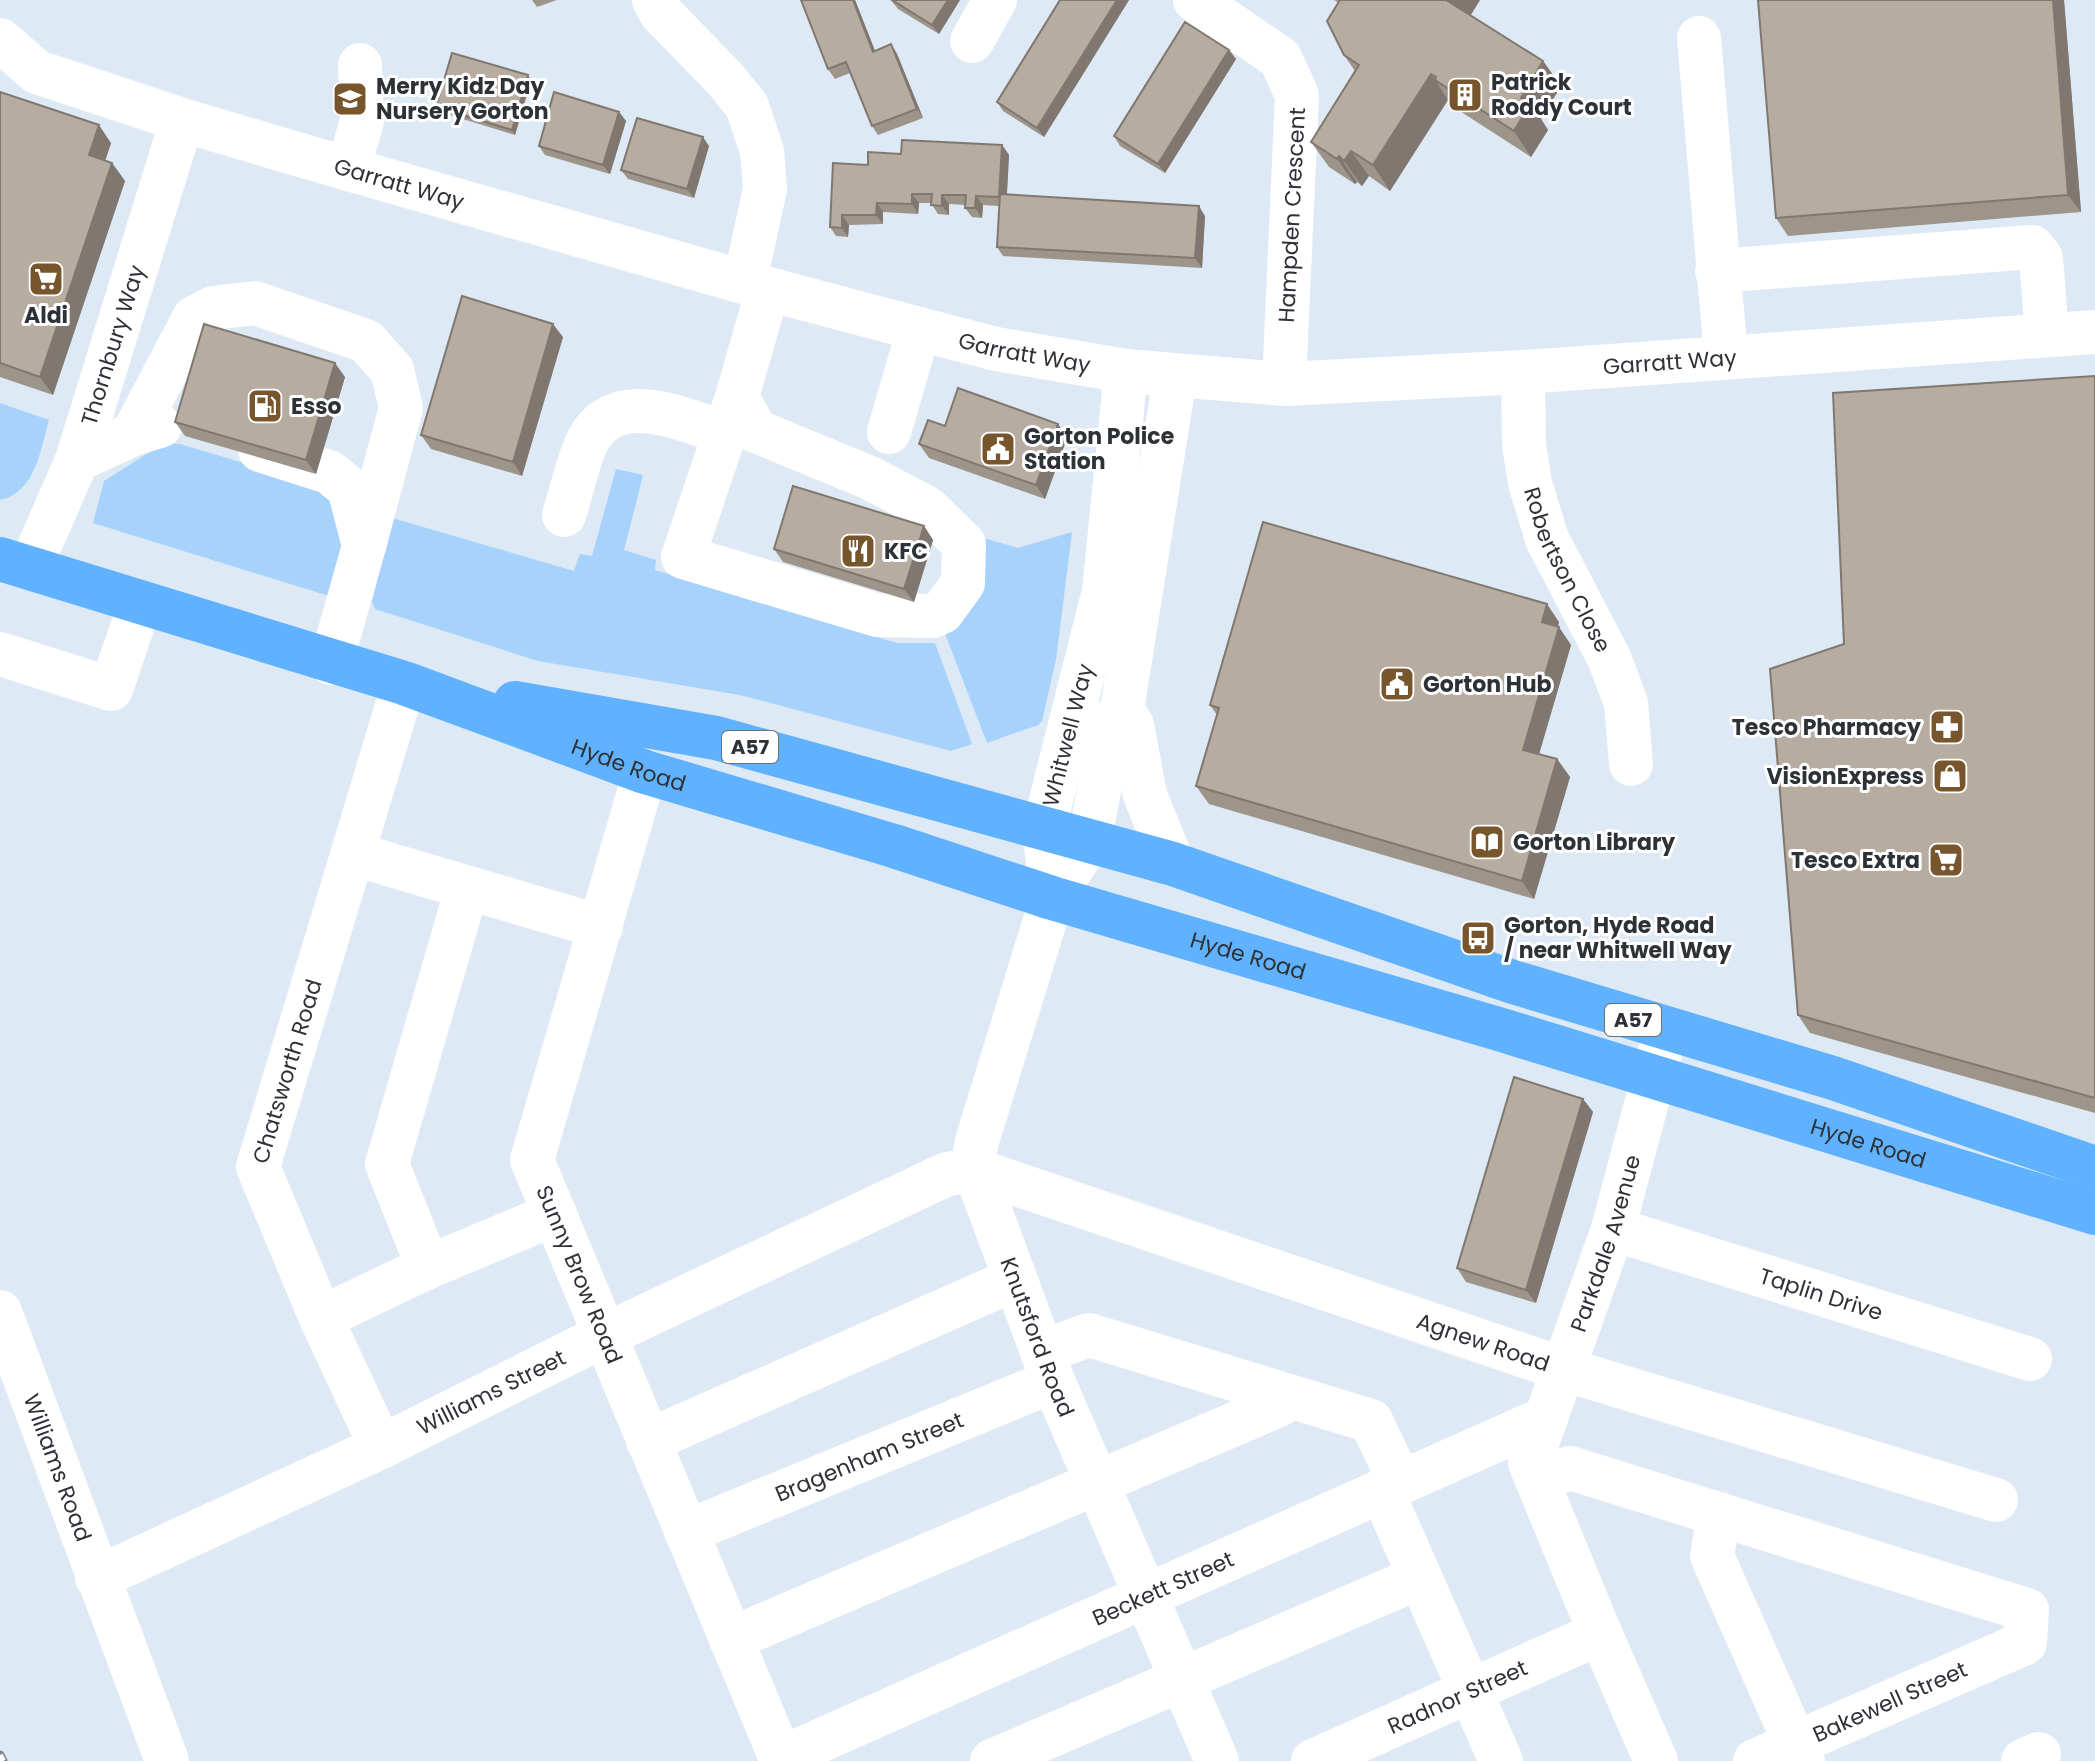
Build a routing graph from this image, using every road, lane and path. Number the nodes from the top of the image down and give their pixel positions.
1 (654, 0) edge
2 (995, 0) edge
3 (1207, 3) edge
4 (1699, 38) dead end
5 (0, 40) edge
6 (972, 41) dead end
7 (360, 65) dead end
8 (182, 120) junction
9 (348, 169) junction
10 (1717, 271) junction
11 (756, 285) junction
12 (919, 329) junction
13 (2095, 332) edge
14 (2047, 335) junction
15 (1726, 357) junction
16 (1126, 371) junction
17 (1523, 372) junction
18 (1175, 377) junction
19 (1284, 384) junction
20 (731, 415) junction
21 (889, 432) dead end
22 (133, 434) junction
23 (77, 460) junction
24 (564, 515) dead end
25 (364, 546) junction
26 (15, 563) edge
27 (140, 604) junction
28 (0, 654) edge
29 (331, 663) junction
30 (404, 683) junction
31 (1122, 710) junction
32 (1631, 764) dead end
33 (645, 772) junction
34 (1044, 828) junction
35 (1089, 842) junction
36 (354, 854) junction
37 (1173, 864) junction
38 (467, 888) junction
39 (1052, 898) junction
40 (601, 927) junction
41 (1666, 1030) junction
42 (1654, 1076) junction
43 (2095, 1168) edge
44 (975, 1170) junction
45 (2095, 1213) edge
46 (555, 1214) junction
47 (1613, 1229) junction
48 (428, 1267) junction
49 (1015, 1279) junction
50 (0, 1312) edge
51 (321, 1318) junction
52 (603, 1336) junction
53 (2030, 1359) dead end
54 (1047, 1367) junction
55 (1563, 1369) junction
56 (1283, 1395) junction
57 (1546, 1418) junction
58 (648, 1441) junction
59 (381, 1447) junction
60 (1537, 1480) junction
61 (1096, 1482) junction
62 (1391, 1487) junction
63 (1996, 1500) dead end
64 (1719, 1514) junction
65 (686, 1532) junction
66 (1420, 1577) junction
67 (97, 1578) junction
68 (1145, 1596) junction
69 (1600, 1633) junction
70 (731, 1639) junction
71 (1182, 1680) junction
72 (1471, 1690) junction
73 (1799, 1753) edge
74 (782, 1759) edge
75 (167, 1761) edge
76 (992, 1761) edge
77 (1217, 1761) edge
78 (1313, 1761) edge
79 (1501, 1761) edge
80 (1656, 1761) edge
81 (1755, 1761) edge

1 - 11 street
2 - 6 street
3 - 19 street, Hampden Crescent
4 - 10 street
5 - 8 street, Garratt Way
7 - 9 street
8 - 9 street, Garratt Way
8 - 23 street, Thornbury Way
9 - 11 street, Garratt Way
10 - 14 street
10 - 15 street
11 - 12 street, Garratt Way
11 - 20 street
12 - 16 street, Garratt Way
12 - 21 street
13 - 14 street, Garratt Way
14 - 15 street, Garratt Way
15 - 17 street, Garratt Way
16 - 18 street, Garratt Way
16 - 34 street, Whitwell Way
17 - 19 street, Garratt Way
17 - 32 street, Robertson Close
18 - 19 street, Garratt Way
18 - 31 street, Whitwell Way
20 - 20 street
20 - 24 street
22 - 23 street
22 - 25 street
22 - 25 street
23 - 26 street, Thornbury Way
25 - 29 street
26 - 27 highway, Hyde Road / A57
27 - 28 street
27 - 29 highway, Hyde Road / A57
29 - 30 highway, Hyde Road / A57
30 - 33 highway, Hyde Road / A57
30 - 34 highway, Hyde Road / A57
30 - 36 street, Chatsworth Road
31 - 35 street, Whitwell Way
31 - 37 street, Whitwell Way
33 - 39 highway, Hyde Road / A57
33 - 40 street, Sunny Brow Road
34 - 35 highway, Hyde Road / A57
34 - 39 street, Whitwell Way
35 - 37 highway, Hyde Road / A57
35 - 39 street, Whitwell Way
36 - 38 street
36 - 51 street, Chatsworth Road
37 - 41 highway, Hyde Road / A57
38 - 40 street
38 - 48 street
39 - 42 highway, Hyde Road / A57
39 - 44 street, Knutsford Road
40 - 46 street, Sunny Brow Road
41 - 42 street, Parkdale Avenue
41 - 43 highway, Hyde Road / A57
42 - 45 highway, Hyde Road / A57
42 - 47 street, Parkdale Avenue
44 - 49 street, Knutsford Road
44 - 52 street, Williams Street
44 - 55 street, Agnew Road
46 - 48 street
46 - 52 street, Sunny Brow Road
47 - 53 street, Taplin Drive
47 - 55 street, Parkdale Avenue
48 - 51 street
49 - 54 street, Knutsford Road
49 - 58 street
50 - 67 street, Williams Road
51 - 59 street, Chatsworth Road
52 - 58 street, Sunny Brow Road
52 - 59 street, Williams Street
54 - 56 street, Bragenham Street
54 - 61 street, Knutsford Road
54 - 65 street, Bragenham Street
55 - 57 street, Parkdale Avenue
55 - 63 street, Agnew Road
56 - 61 street
56 - 62 street, Bragenham Street
57 - 60 street, Parkdale Avenue
57 - 62 street, Beckett Street
58 - 65 street, Sunny Brow Road
59 - 67 street, Williams Street
60 - 64 street
60 - 69 street, Parkdale Avenue
61 - 68 street, Knutsford Road
61 - 70 street
62 - 66 street, Bragenham Street
62 - 68 street, Beckett Street
64 - 73 street
64 - 73 street, Bakewell Street
65 - 70 street, Sunny Brow Road
66 - 71 street
66 - 72 street, Bragenham Street
67 - 75 street, Williams Road
68 - 71 street, Knutsford Road
68 - 74 street, Beckett Street
69 - 72 street, Radnor Street
69 - 80 street, Parkdale Avenue
70 - 74 street, Sunny Brow Road
71 - 76 street
71 - 77 street, Knutsford Road
72 - 78 street, Radnor Street
72 - 79 street, Bragenham Street
73 - 81 street, Bakewell Street

